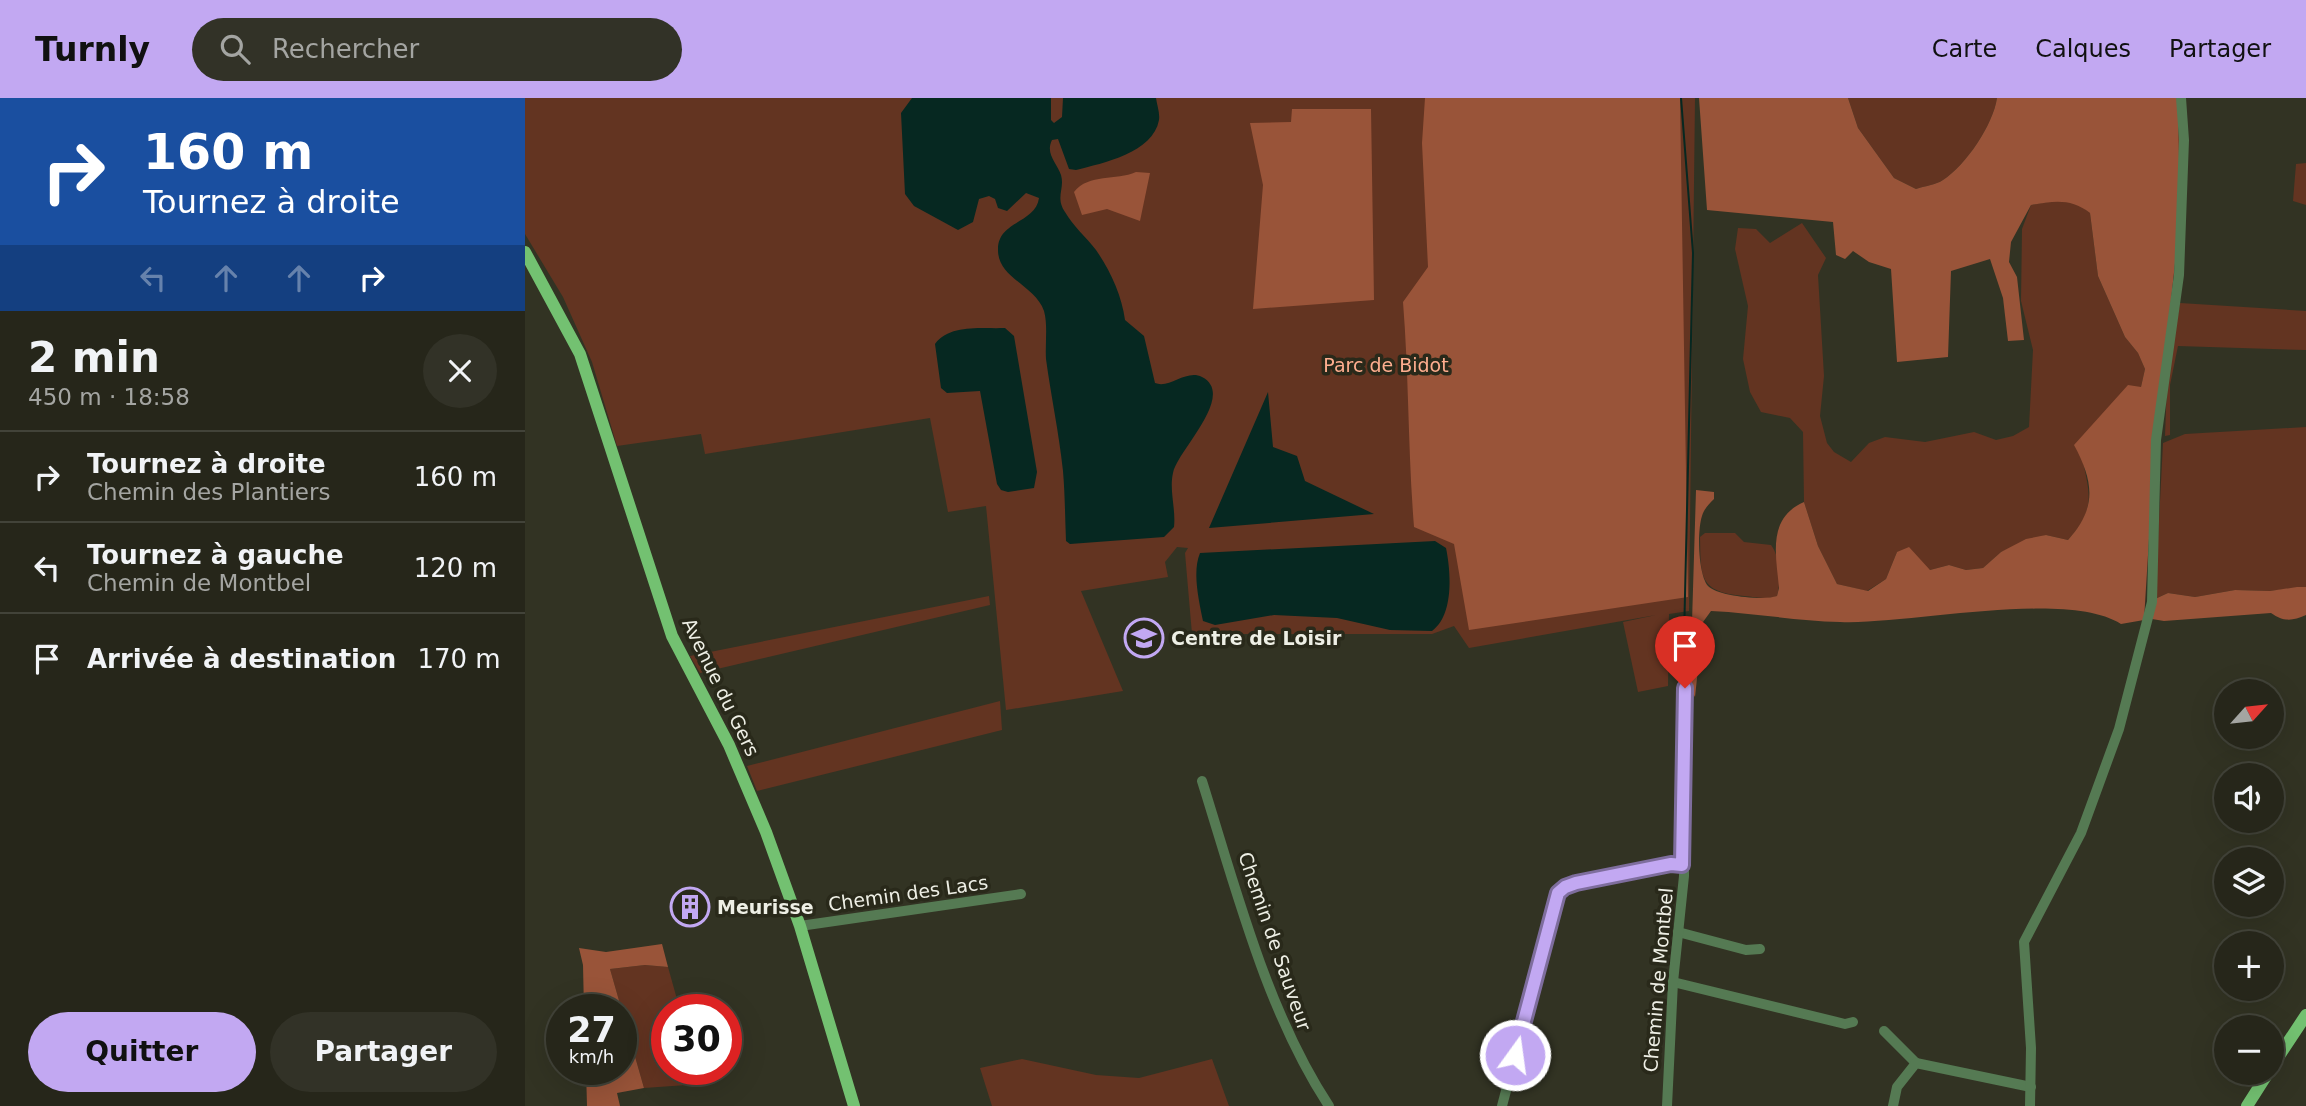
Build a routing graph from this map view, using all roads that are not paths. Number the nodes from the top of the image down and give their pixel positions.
1 (2181, 98) edge
2 (525, 252) edge
3 (1685, 688) dead end
4 (1202, 781) dead end
5 (1682, 865) junction
6 (1021, 894) dead end
7 (800, 926) junction
8 (1678, 932) junction
9 (1760, 949) dead end
10 (1673, 982) junction
11 (2306, 1015) edge
12 (1853, 1022) dead end
13 (1885, 1031) dead end
14 (2284, 1048) edge
15 (1916, 1063) junction
16 (2260, 1085) edge
17 (2031, 1087) junction
18 (854, 1106) edge
19 (1329, 1106) edge
20 (1502, 1106) edge
21 (1667, 1106) edge
22 (1893, 1106) edge
23 (2030, 1106) edge
24 (2246, 1106) edge

1 - 17 street
2 - 7 main road, Avenue du Gers
3 - 5 street, Chemin de Montbel
4 - 19 street, Chemin de Sauveur
5 - 8 street, Chemin de Montbel
5 - 20 street
6 - 7 street, Chemin des Lacs
7 - 18 main road, Avenue du Gers
8 - 9 street
8 - 10 street, Chemin de Montbel
10 - 12 street
10 - 21 street, Chemin de Montbel
11 - 14 main road
13 - 15 street
15 - 17 street
15 - 22 street
16 - 24 main road
17 - 23 street

